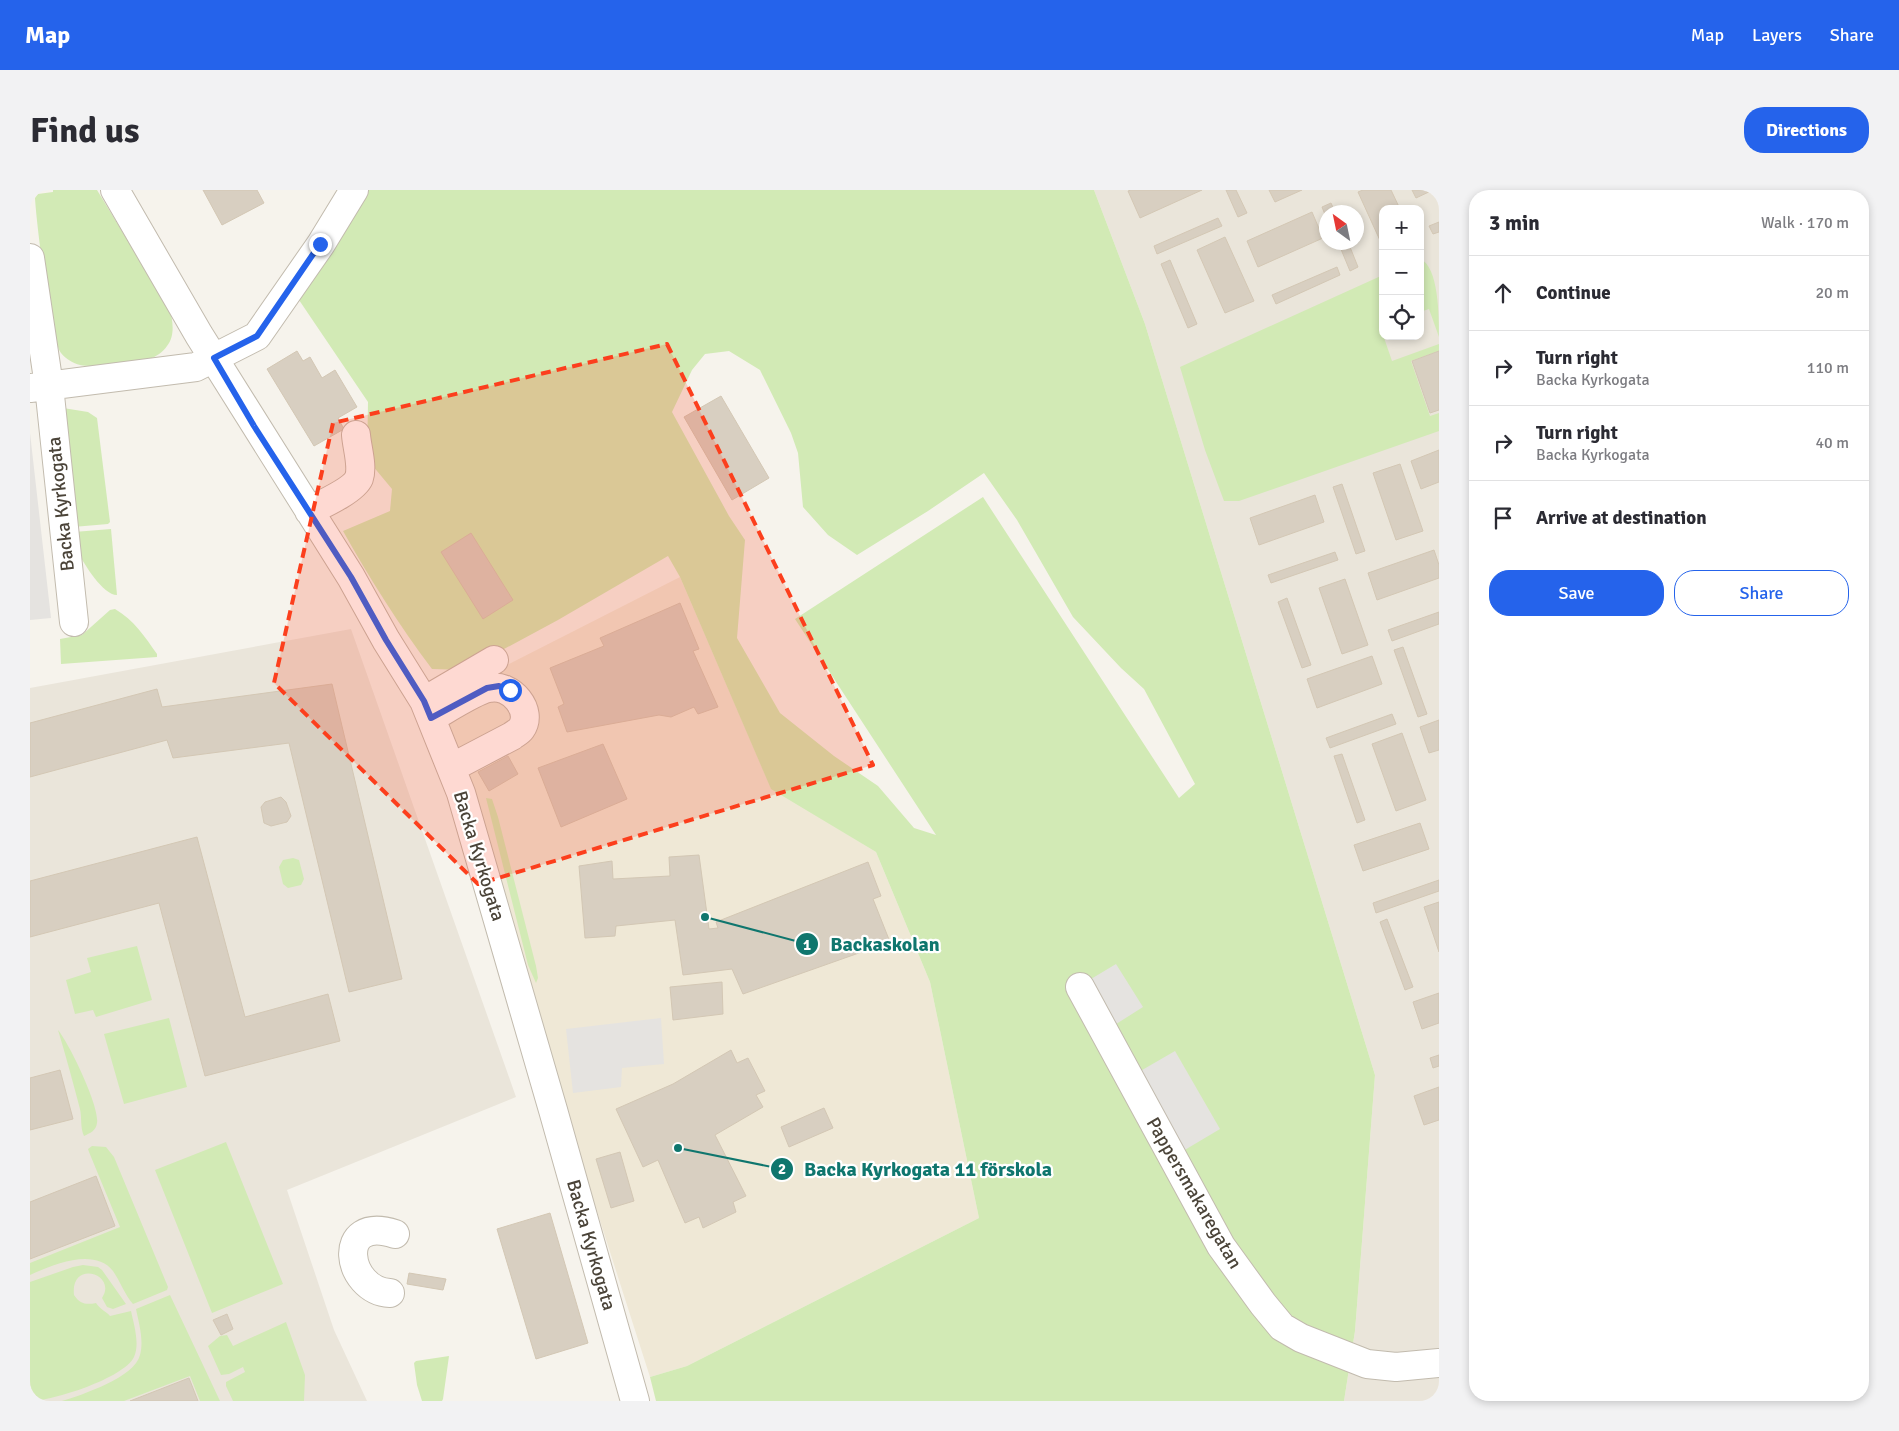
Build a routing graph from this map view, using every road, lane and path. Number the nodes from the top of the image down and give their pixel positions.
1 (115, 190) edge
2 (354, 190) edge
3 (30, 258) edge
4 (214, 358) junction
5 (39, 387) edge
6 (356, 435) dead end
7 (310, 511) junction
8 (74, 622) dead end
9 (494, 660) dead end
10 (427, 709) junction
11 (451, 768) junction
12 (1080, 987) dead end
13 (395, 1234) dead end
14 (390, 1293) dead end
15 (1439, 1363) edge
16 (635, 1401) edge

1 - 4 street, Backa Kyrkogata
2 - 4 street
3 - 5 street, Backa Kyrkogata
4 - 5 street
4 - 7 street, Backa Kyrkogata
5 - 8 street, Backa Kyrkogata
6 - 7 street
7 - 10 street, Backa Kyrkogata
9 - 10 street
10 - 11 street, Backa Kyrkogata
10 - 11 street
11 - 16 street, Backa Kyrkogata
12 - 15 street, Pappersmakaregatan
13 - 14 street

